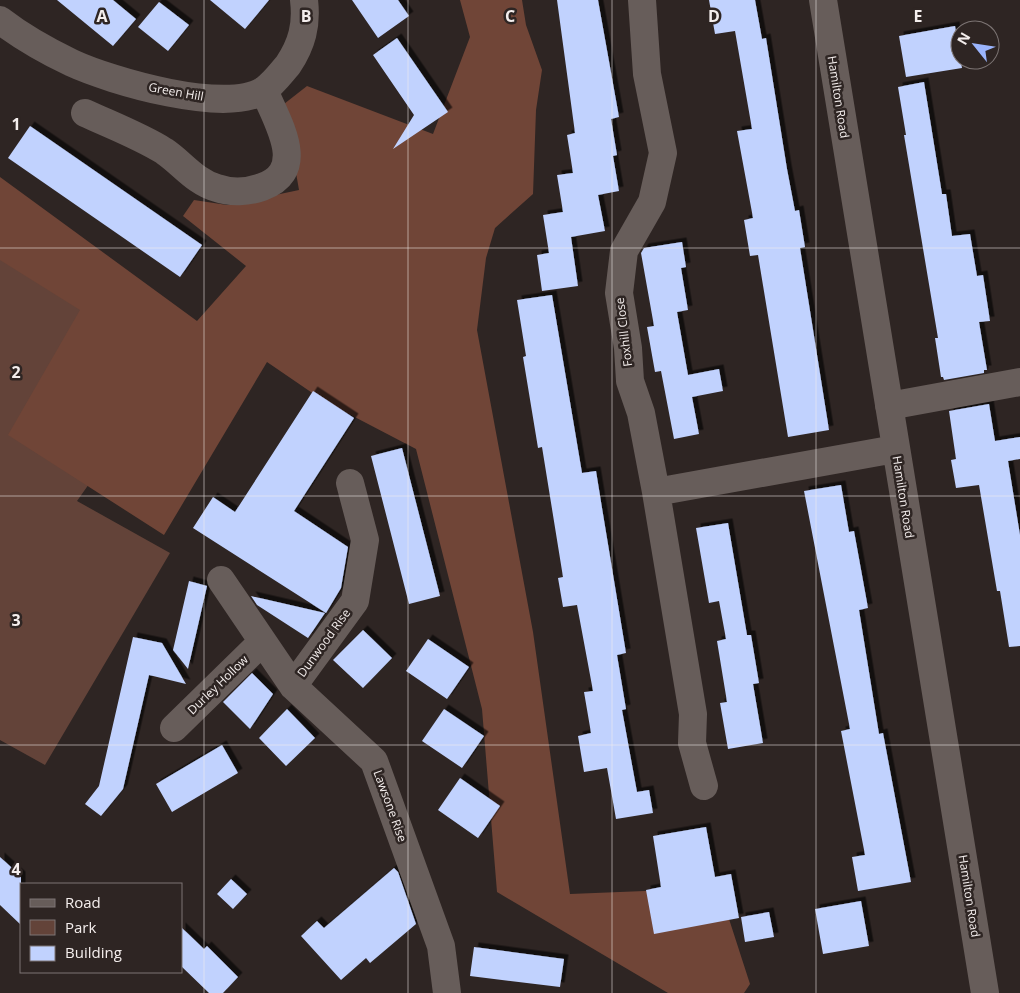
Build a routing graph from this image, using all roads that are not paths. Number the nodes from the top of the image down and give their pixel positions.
1 (304, 0) edge
2 (642, 0) edge
3 (822, 0) edge
4 (0, 20) edge
5 (264, 90) junction
6 (85, 113) dead end
7 (1020, 382) edge
8 (889, 406) junction
9 (895, 449) junction
10 (350, 483) dead end
11 (656, 492) junction
12 (221, 580) dead end
13 (262, 642) junction
14 (293, 686) junction
15 (174, 728) dead end
16 (704, 786) dead end
17 (447, 993) edge
18 (985, 993) edge

1 - 5 street, Green Hill
2 - 11 street, Foxhill Close
3 - 8 street, Hamilton Road
4 - 5 street, Green Hill
5 - 6 street
7 - 8 street
8 - 9 street, Hamilton Road
9 - 11 street
9 - 18 street, Hamilton Road
10 - 14 street, Dunwood Rise
11 - 16 street, Foxhill Close
12 - 13 street, Lawsone Rise
13 - 14 street, Lawsone Rise
13 - 15 street, Durley Hollow
14 - 17 street, Lawsone Rise

